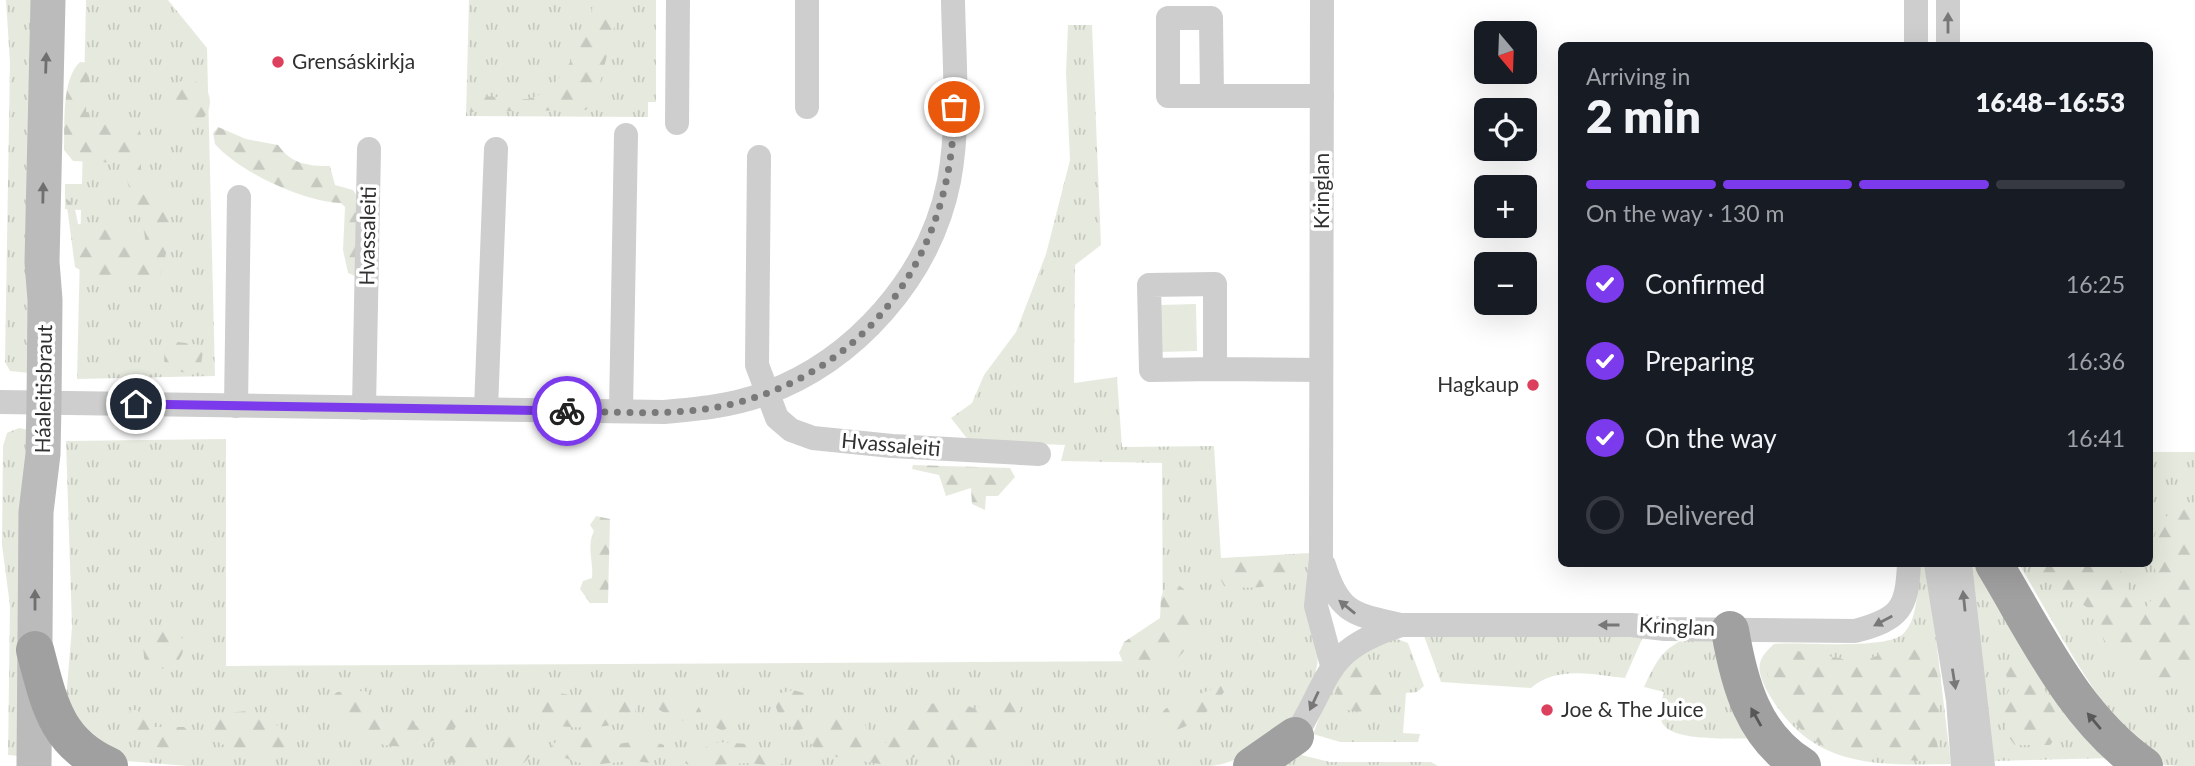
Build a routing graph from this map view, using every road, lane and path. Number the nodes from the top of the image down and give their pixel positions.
1 (678, 0) edge
2 (807, 0) edge
3 (953, 0) edge
4 (1322, 0) edge
5 (1916, 0) edge
6 (1948, 0) edge
7 (49, 4) edge
8 (1916, 42) edge
9 (1948, 42) edge
10 (1212, 96) dead end
11 (1322, 96) junction
12 (807, 107) dead end
13 (677, 123) dead end
14 (626, 135) dead end
15 (369, 149) dead end
16 (496, 149) dead end
17 (759, 157) dead end
18 (239, 197) dead end
19 (1215, 369) dead end
20 (1321, 370) junction
21 (766, 393) junction
22 (0, 402) edge
23 (44, 403) junction
24 (236, 406) junction
25 (364, 408) junction
26 (486, 409) junction
27 (621, 411) junction
28 (1039, 454) dead end
29 (1321, 558) junction
30 (1909, 567) edge
31 (1936, 567) edge
32 (1960, 567) edge
33 (1996, 567) edge
34 (1401, 625) junction
35 (1730, 630) junction
36 (35, 650) junction
37 (1332, 665) junction
38 (1295, 736) joint
39 (34, 766) edge
40 (109, 766) edge
41 (1252, 766) edge
42 (1802, 766) edge
43 (1963, 766) edge
44 (1983, 766) edge
45 (2144, 766) edge

1 - 13 street
2 - 12 street
3 - 21 street
4 - 11 street, Kringlan
5 - 8 street
9 -> 6 street
23 -> 7 main road, Háaleitisbraut
10 - 11 street
11 - 20 street, Kringlan
14 - 27 street
15 - 25 street, Hvassaleiti
16 - 26 street
17 - 21 street, Hvassaleiti
18 - 24 street
19 - 20 street
20 - 29 street, Kringlan
21 - 27 street
21 - 28 street, Hvassaleiti
22 - 23 street
23 - 24 street
36 -> 23 main road, Háaleitisbraut
24 - 25 street
25 - 26 street
26 - 27 street
34 -> 29 street, Kringlan
29 - 37 street, Kringlan
30 -> 35 street, Kringlan
31 -> 43 street
44 -> 32 street
45 -> 33 highway
35 -> 34 street, Kringlan
34 - 37 street, Kringlan
42 -> 35 highway
36 - 39 main road, Háaleitisbraut
36 - 40 highway
37 -> 38 street, Kringlan
38 - 41 highway

